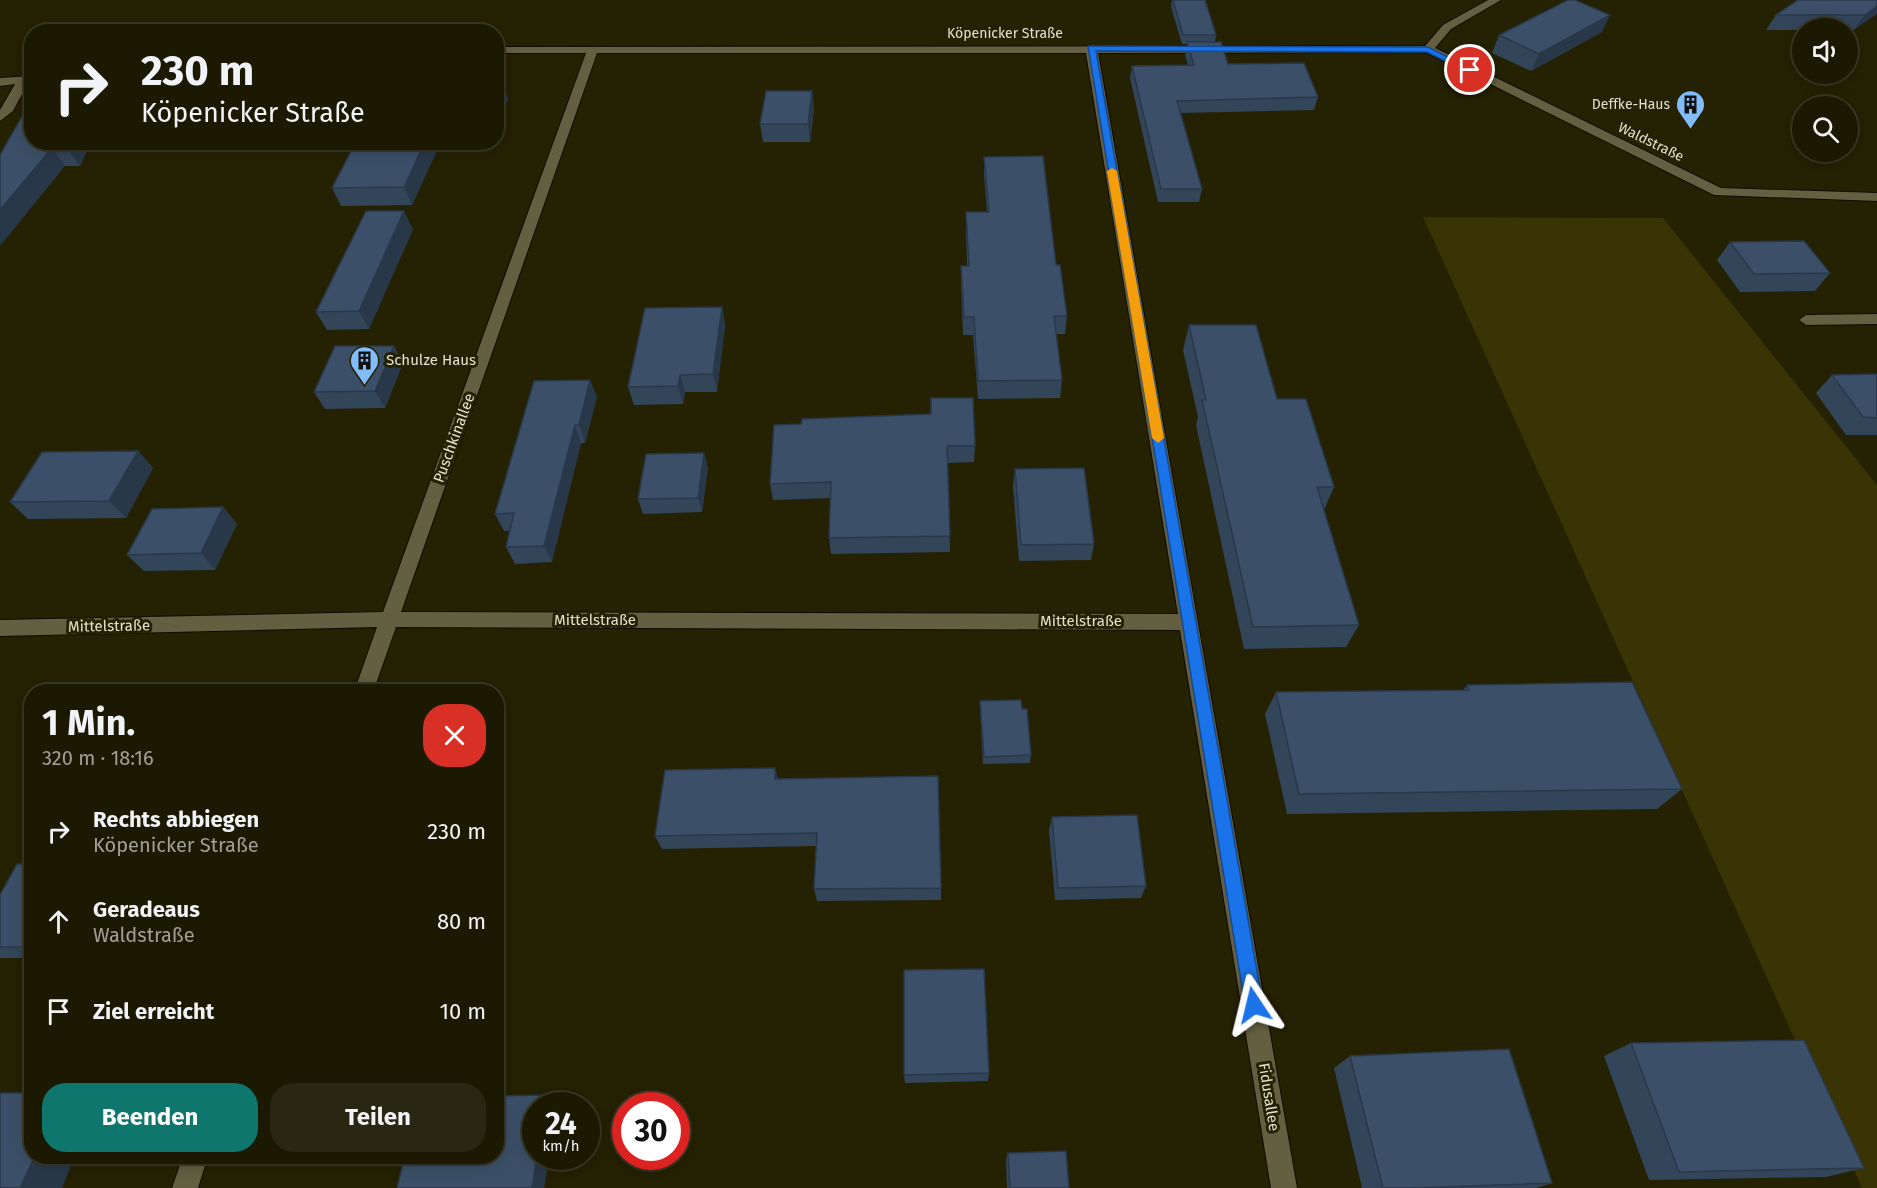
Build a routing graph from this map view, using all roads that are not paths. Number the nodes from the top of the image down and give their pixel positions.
1 (1496, 0) edge
2 (1091, 48) junction
3 (593, 49) junction
4 (504, 50) edge
5 (1428, 50) junction
6 (24, 79) edge
7 (0, 82) edge
8 (24, 85) edge
9 (0, 117) edge
10 (1870, 197) edge
11 (1877, 212) edge
12 (1877, 319) edge
13 (1806, 320) dead end
14 (389, 619) junction
15 (1189, 622) junction
16 (0, 628) edge
17 (366, 684) edge
18 (193, 1164) edge
19 (185, 1188) edge
20 (1284, 1188) edge

1 - 5 street
2 - 3 street, Köpenicker Straße
2 - 5 street, Köpenicker Straße
2 - 15 street, Fidusallee
3 - 4 street, Köpenicker Straße
3 - 14 street, Puschkinallee
5 - 10 street, Waldstraße
6 - 7 street
8 - 9 street
10 - 11 street
12 - 13 street
14 - 15 street, Mittelstraße
14 - 16 street, Mittelstraße
14 - 17 street, Puschkinallee
15 - 20 street, Fidusallee
18 - 19 street

